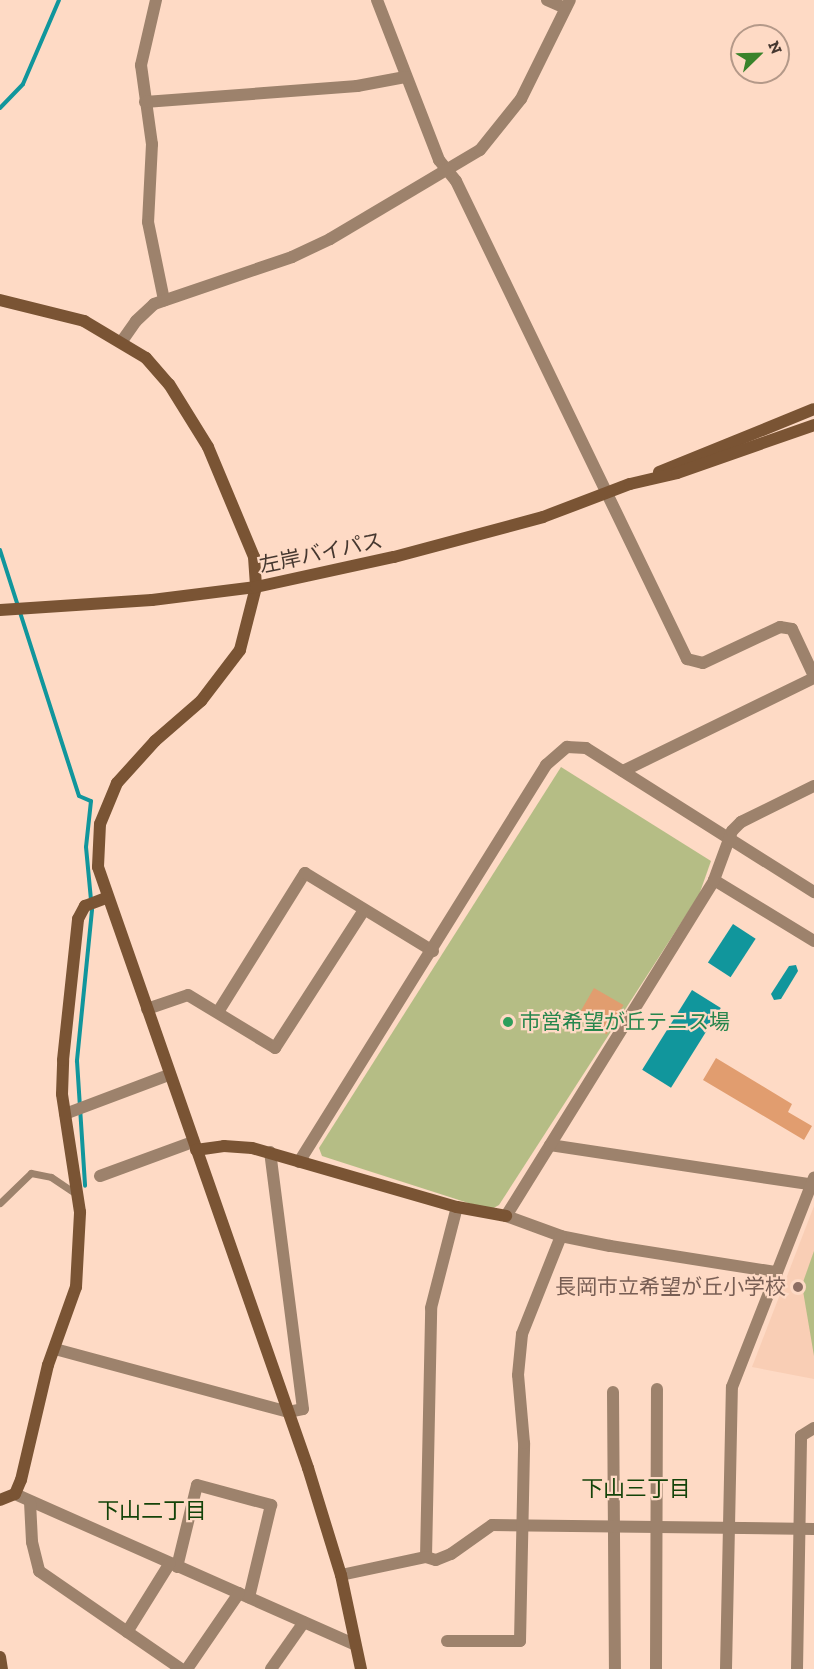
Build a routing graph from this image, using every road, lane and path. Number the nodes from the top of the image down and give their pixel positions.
1 (156, 0) edge
2 (377, 0) edge
3 (548, 0) edge
4 (568, 4) edge
5 (405, 77) junction
6 (145, 102) junction
7 (449, 172) junction
8 (0, 300) edge
9 (164, 300) junction
10 (122, 341) junction
11 (814, 409) edge
12 (814, 425) edge
13 (639, 481) junction
14 (605, 495) junction
15 (256, 587) junction
16 (0, 610) edge
17 (814, 677) edge
18 (623, 771) junction
19 (814, 786) edge
20 (728, 838) junction
21 (714, 880) junction
22 (814, 892) edge
23 (106, 898) junction
24 (364, 910) junction
25 (814, 941) edge
26 (433, 951) junction
27 (147, 1009) junction
28 (218, 1012) junction
29 (169, 1075) junction
30 (65, 1113) junction
31 (550, 1145) junction
32 (195, 1146) junction
33 (270, 1152) junction
34 (299, 1162) junction
35 (100, 1176) dead end
36 (813, 1182) edge
37 (78, 1195) junction
38 (0, 1203) edge
39 (457, 1207) junction
40 (506, 1216) junction
41 (561, 1236) junction
42 (775, 1272) junction
43 (55, 1349) junction
44 (657, 1389) dead end
45 (614, 1392) dead end
46 (288, 1412) junction
47 (814, 1428) edge
48 (15, 1494) junction
49 (0, 1500) edge
50 (30, 1502) junction
51 (523, 1527) junction
52 (656, 1527) junction
53 (616, 1528) junction
54 (729, 1529) junction
55 (798, 1529) junction
56 (814, 1529) edge
57 (426, 1557) junction
58 (173, 1565) junction
59 (341, 1575) junction
60 (244, 1595) junction
61 (304, 1622) junction
62 (127, 1632) junction
63 (447, 1641) dead end
64 (354, 1644) junction
65 (0, 1657) edge
66 (2, 1669) edge
67 (181, 1669) edge
68 (187, 1669) edge
69 (271, 1669) edge
70 (361, 1669) edge
71 (615, 1669) edge
72 (656, 1669) edge
73 (726, 1669) edge
74 (797, 1669) edge

1 - 6 street
2 - 5 street
3 - 4 street
4 - 7 street
5 - 6 street
5 - 7 street
6 - 9 street
7 - 9 street
7 - 14 street
8 - 10 street
9 - 10 street
10 - 15 street
11 - 13 street, 左岸バイパス
12 - 13 street, 左岸バイパス
13 - 14 street, 左岸バイパス
14 - 15 street, 左岸バイパス
14 - 17 street
15 - 16 street, 左岸バイパス
15 - 23 street
17 - 18 street
18 - 20 street
18 - 26 street
19 - 20 street
20 - 21 street
20 - 22 street
21 - 25 street
21 - 31 street
23 - 27 street
23 - 30 street
24 - 26 street
24 - 28 street
24 - 28 street
26 - 34 street
27 - 28 street
27 - 29 street
29 - 30 street
29 - 32 street
30 - 37 street
31 - 36 street
31 - 40 street
32 - 33 street
32 - 35 street
32 - 46 street
33 - 34 street
33 - 46 street
34 - 39 street
36 - 42 street
37 - 38 lane
37 - 43 street
39 - 40 street
39 - 57 street
40 - 41 street
41 - 42 street
41 - 51 street
42 - 54 street
43 - 46 street
43 - 48 street
44 - 52 street
45 - 53 street
46 - 59 street
47 - 55 street
48 - 49 street
48 - 50 street
50 - 58 street
50 - 62 street
51 - 53 street
51 - 57 street
51 - 63 street
52 - 53 street
52 - 54 street
52 - 72 street
53 - 71 street
54 - 55 street
54 - 73 street
55 - 56 street
55 - 74 street
57 - 59 street
58 - 60 street
58 - 60 street
58 - 62 street
59 - 64 street
60 - 61 street
60 - 68 street
61 - 64 street
61 - 69 street
62 - 67 street
64 - 70 street
65 - 66 street

